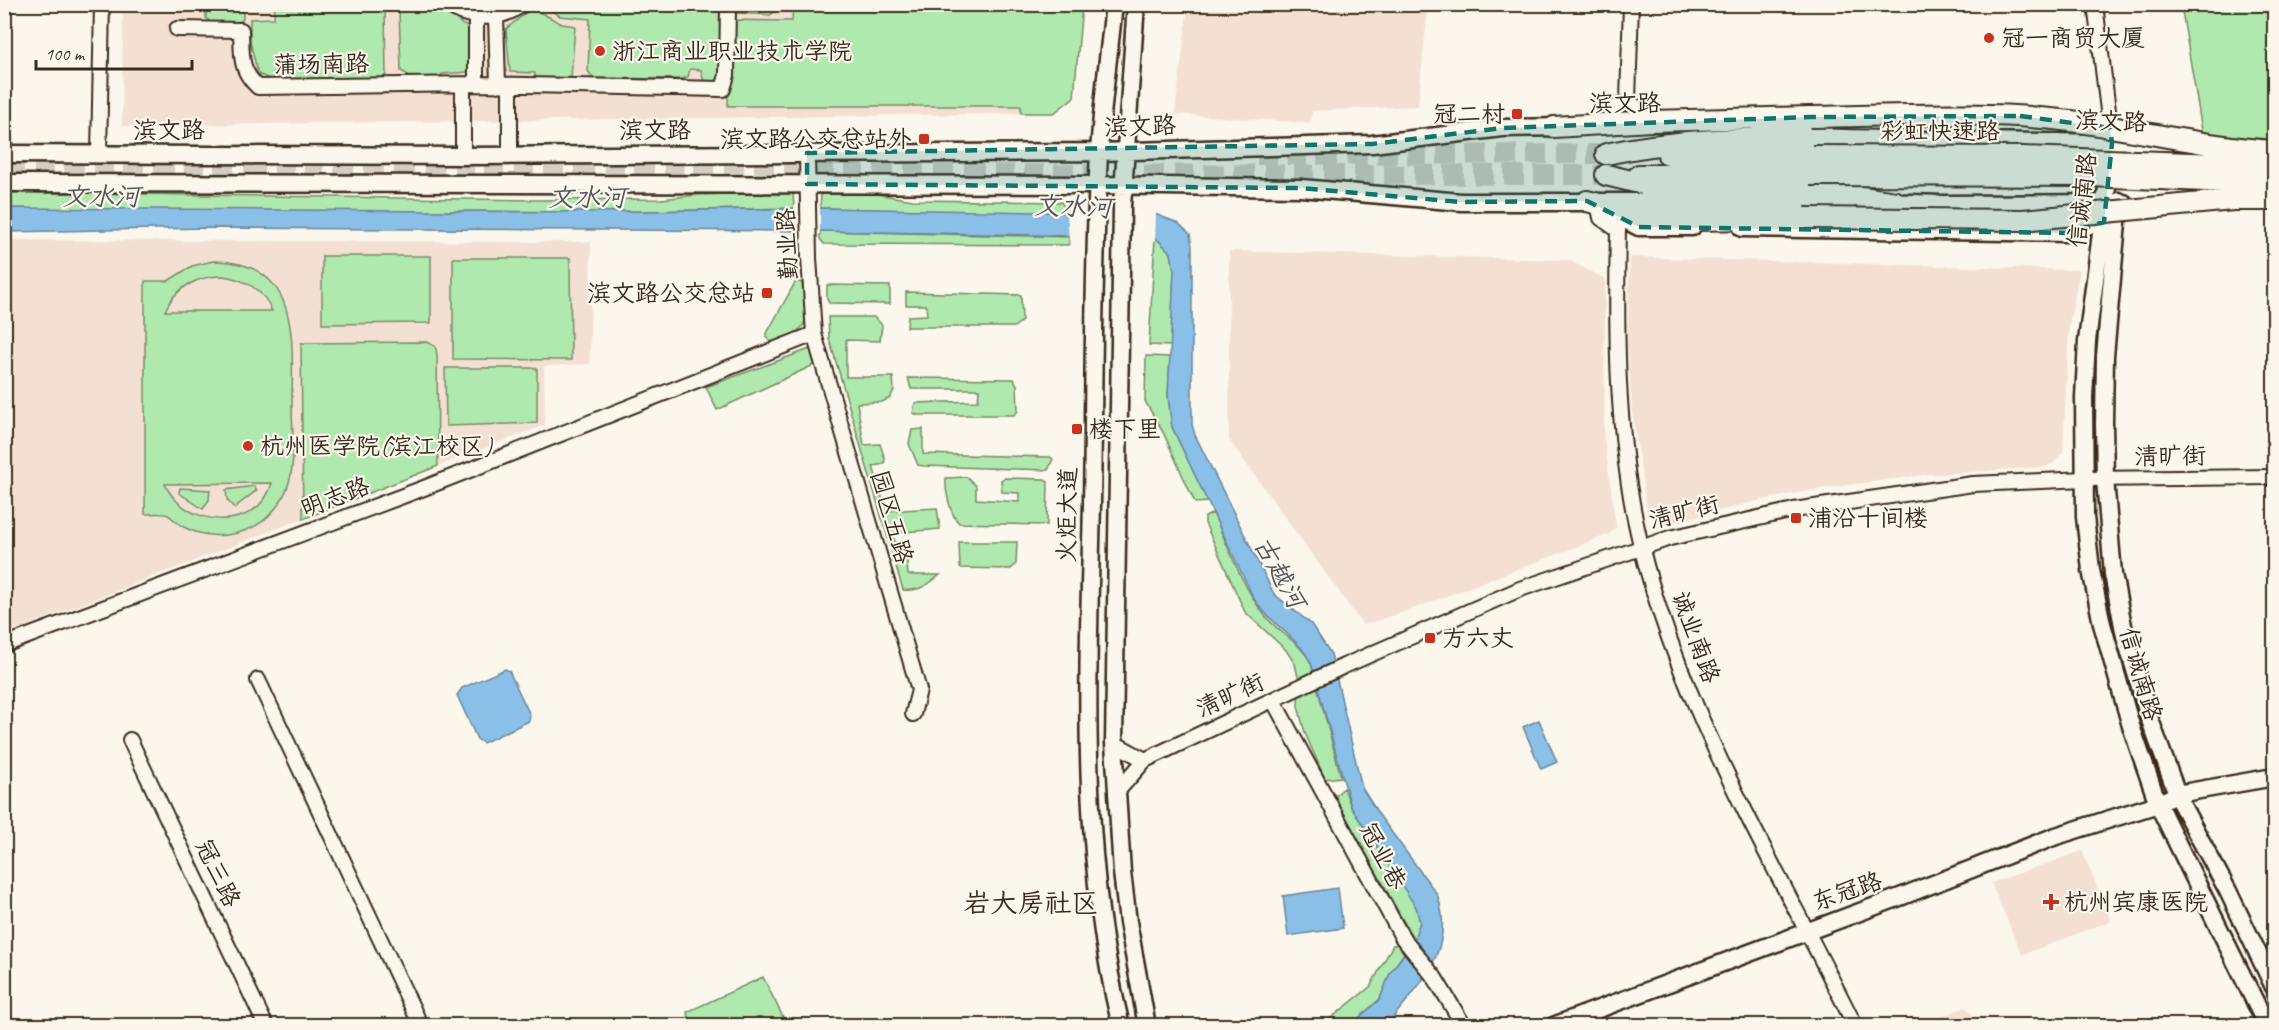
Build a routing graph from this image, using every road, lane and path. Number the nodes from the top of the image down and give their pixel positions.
1 (102, 4) edge
2 (447, 4) edge
3 (522, 4) edge
4 (728, 4) edge
5 (1114, 4) edge
6 (1136, 4) edge
7 (1631, 4) edge
8 (2095, 4) edge
9 (476, 16) junction
10 (496, 16) junction
11 (177, 29) dead end
12 (469, 84) junction
13 (504, 85) junction
14 (1628, 100) junction
15 (1651, 121) junction
16 (1606, 123) junction
17 (1554, 128) junction
18 (1922, 141) junction
19 (2112, 143) junction
20 (1126, 149) junction
21 (1099, 152) junction
22 (2274, 152) edge
23 (807, 153) junction
24 (4, 154) edge
25 (99, 154) junction
26 (510, 155) junction
27 (463, 156) junction
28 (1811, 165) junction
29 (2274, 166) edge
30 (4, 183) edge
31 (2274, 184) edge
32 (1098, 185) junction
33 (1123, 187) junction
34 (808, 191) junction
35 (2274, 201) edge
36 (1896, 202) junction
37 (1593, 204) junction
38 (2274, 209) edge
39 (2112, 211) junction
40 (1634, 224) junction
41 (1618, 230) junction
42 (814, 334) junction
43 (2274, 477) edge
44 (2085, 479) junction
45 (2105, 479) junction
46 (1642, 546) junction
47 (4, 645) edge
48 (1089, 648) junction
49 (1115, 649) junction
50 (258, 680) dead end
51 (1273, 700) junction
52 (913, 714) dead end
53 (130, 740) dead end
54 (1114, 743) junction
55 (1145, 760) junction
56 (2274, 777) edge
57 (2274, 788) edge
58 (1116, 793) junction
59 (2178, 798) junction
60 (2158, 804) junction
61 (1808, 930) junction
62 (2274, 987) edge
63 (266, 1026) edge
64 (421, 1026) edge
65 (1121, 1026) edge
66 (1147, 1026) edge
67 (1464, 1026) edge
68 (1553, 1026) edge
69 (1855, 1026) edge
70 (2267, 1026) edge

1 - 25 street
2 - 9 street
3 - 10 street
4 - 13 street
5 - 21 main road, 火炬大道
6 - 20 main road
7 - 14 street
8 - 19 street
9 - 10 street
9 - 12 street
10 - 13 street
11 - 12 street, 蒲场南路
12 - 13 street
12 - 27 street
13 - 26 street
14 - 15 street
14 - 16 street
15 - 16 highway
15 - 22 highway, bridge
16 - 17 highway
17 - 18 main road, 滨文路
17 - 20 main road, 滨文路
18 - 19 main road, 滨文路
18 - 28 highway, 彩虹快速路
19 - 22 main road, 滨文路
19 - 39 main road, 信诚南路
20 - 21 main road, 滨文路
20 - 33 main road
21 - 23 main road, 滨文路
21 - 32 main road, 火炬大道
23 - 26 main road, 滨文路
23 - 34 street, 勤业路
24 - 25 main road, 滨文路
25 - 27 main road, 滨文路
26 - 27 main road, 滨文路
28 - 29 highway, 彩虹快速路, bridge
28 - 31 highway, 彩虹快速路, bridge
28 - 36 highway, 彩虹快速路
30 - 34 main road
32 - 33 main road
32 - 34 main road
32 - 48 main road, 火炬大道
33 - 37 main road
33 - 49 main road
34 - 42 street, 勤业路
35 - 37 highway, bridge
36 - 37 main road
36 - 39 main road
37 - 40 main road
37 - 41 street
38 - 39 main road
39 - 40 main road
39 - 44 main road, 信诚南路
39 - 45 main road, 信诚南路
40 - 41 street
41 - 46 street, 诚业南路
42 - 47 street, 明志路
42 - 52 street, 园区五路
43 - 45 street, 清旷街
44 - 45 street, 清旷街
44 - 46 street, 清旷街
44 - 60 main road, 信诚南路
45 - 59 main road, 信诚南路
46 - 51 street, 清旷街
46 - 61 street, 诚业南路
48 - 49 main road
48 - 65 main road, 火炬大道
49 - 54 main road
50 - 64 street
51 - 55 street, 清旷街
51 - 67 street, 冠业巷
53 - 63 street, 冠三路
54 - 55 street
54 - 58 main road
55 - 58 street, 清旷街
56 - 59 main road, 东冠路
57 - 59 main road, 东冠路
58 - 66 main road
59 - 60 main road, 东冠路
59 - 62 main road, 信诚南路
60 - 61 main road, 东冠路
60 - 70 main road, 信诚南路
61 - 68 main road, 东冠路
61 - 69 street, 诚业南路

